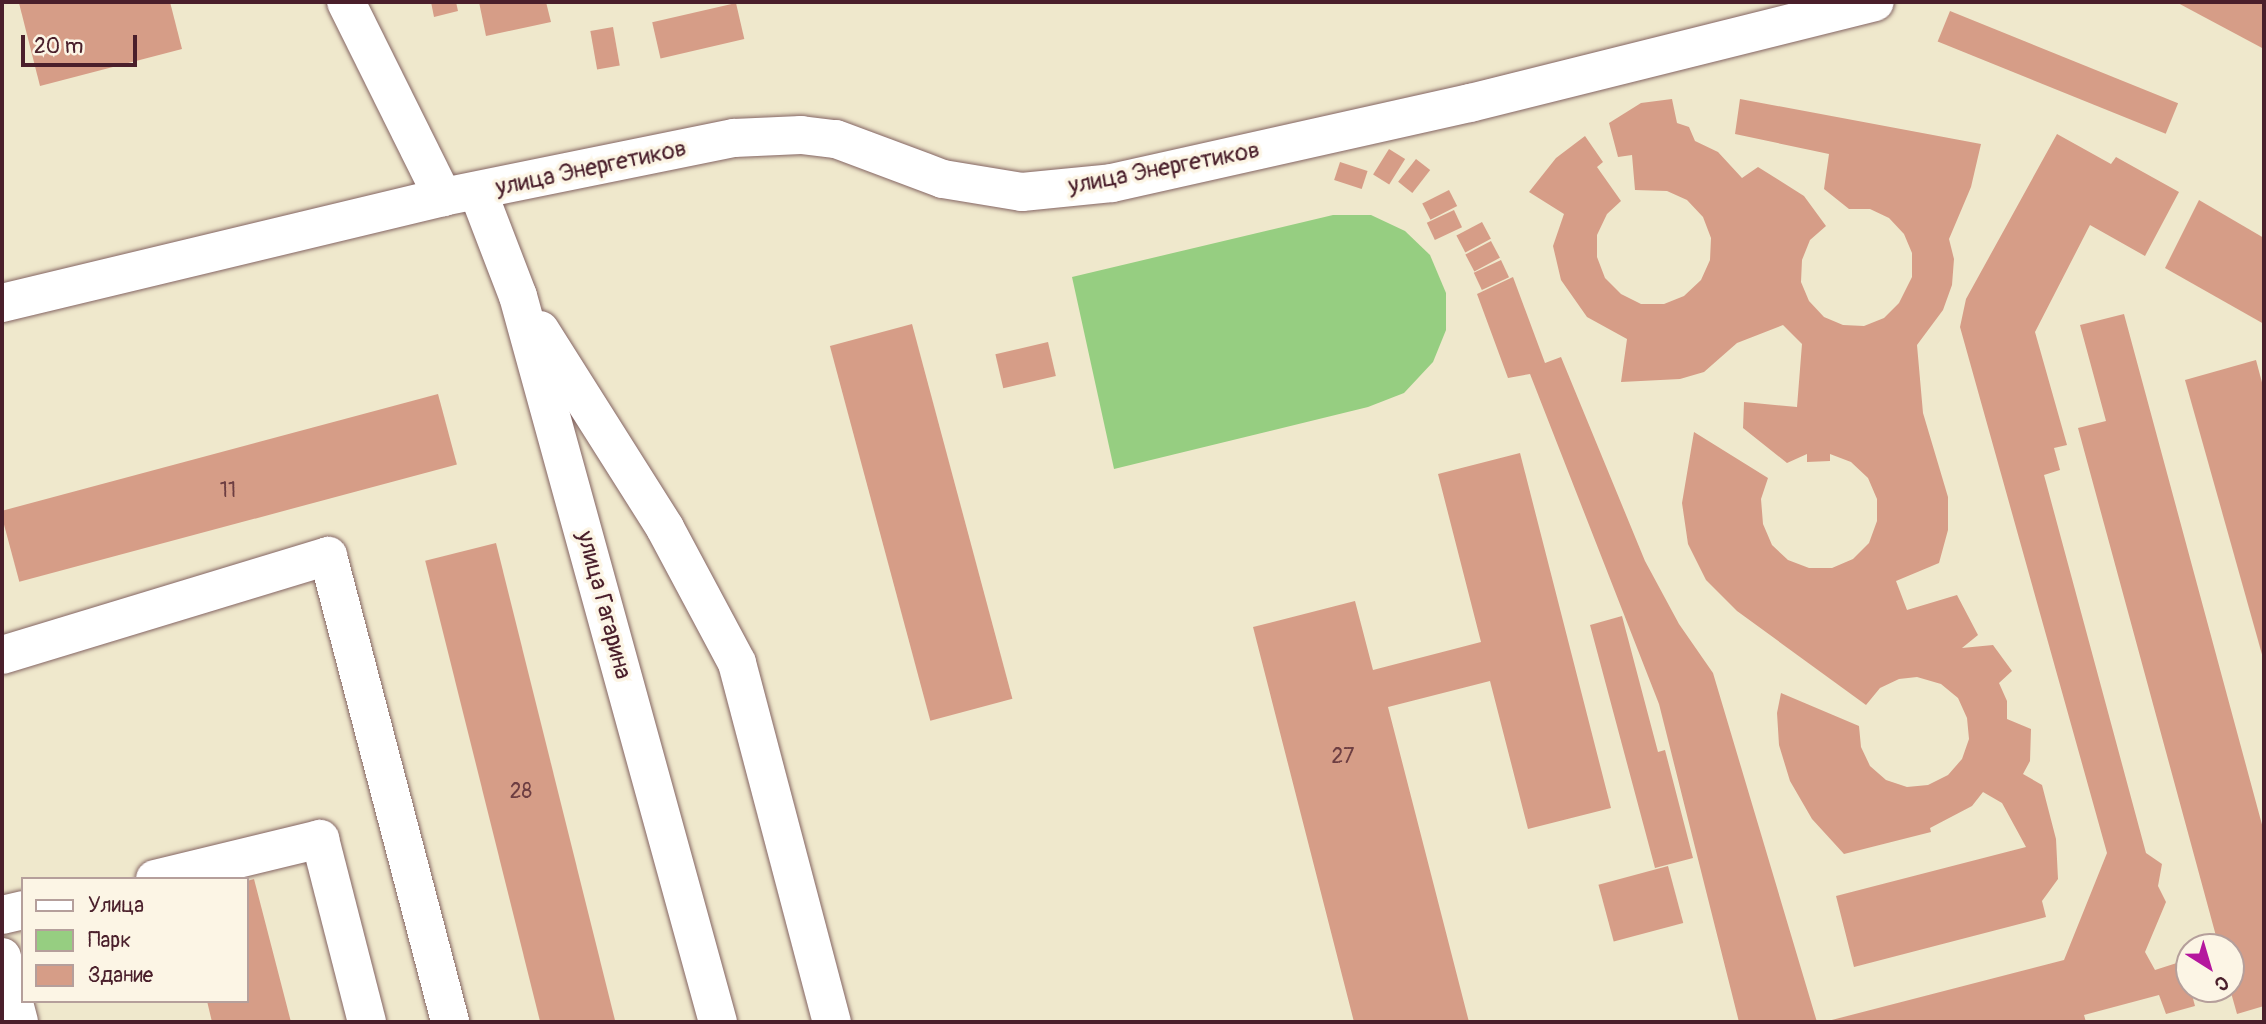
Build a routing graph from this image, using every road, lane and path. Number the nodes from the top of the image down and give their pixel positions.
1 (346, 2) edge
2 (1875, 2) edge
3 (460, 194) junction
4 (518, 296) junction
5 (2, 303) edge
6 (2, 654) edge
7 (163, 877) edge
8 (21, 910) edge
9 (2, 915) edge
10 (2, 957) edge
11 (19, 1022) edge
12 (367, 1022) edge
13 (450, 1022) edge
14 (718, 1022) edge
15 (832, 1022) edge

1 - 3 street, улица Гагарина
2 - 3 street, улица Энергетиков
3 - 4 street, улица Гагарина
3 - 5 street, улица Энергетиков
4 - 14 street, улица Гагарина
4 - 15 street
6 - 13 street
7 - 12 street
8 - 9 street
10 - 11 street

